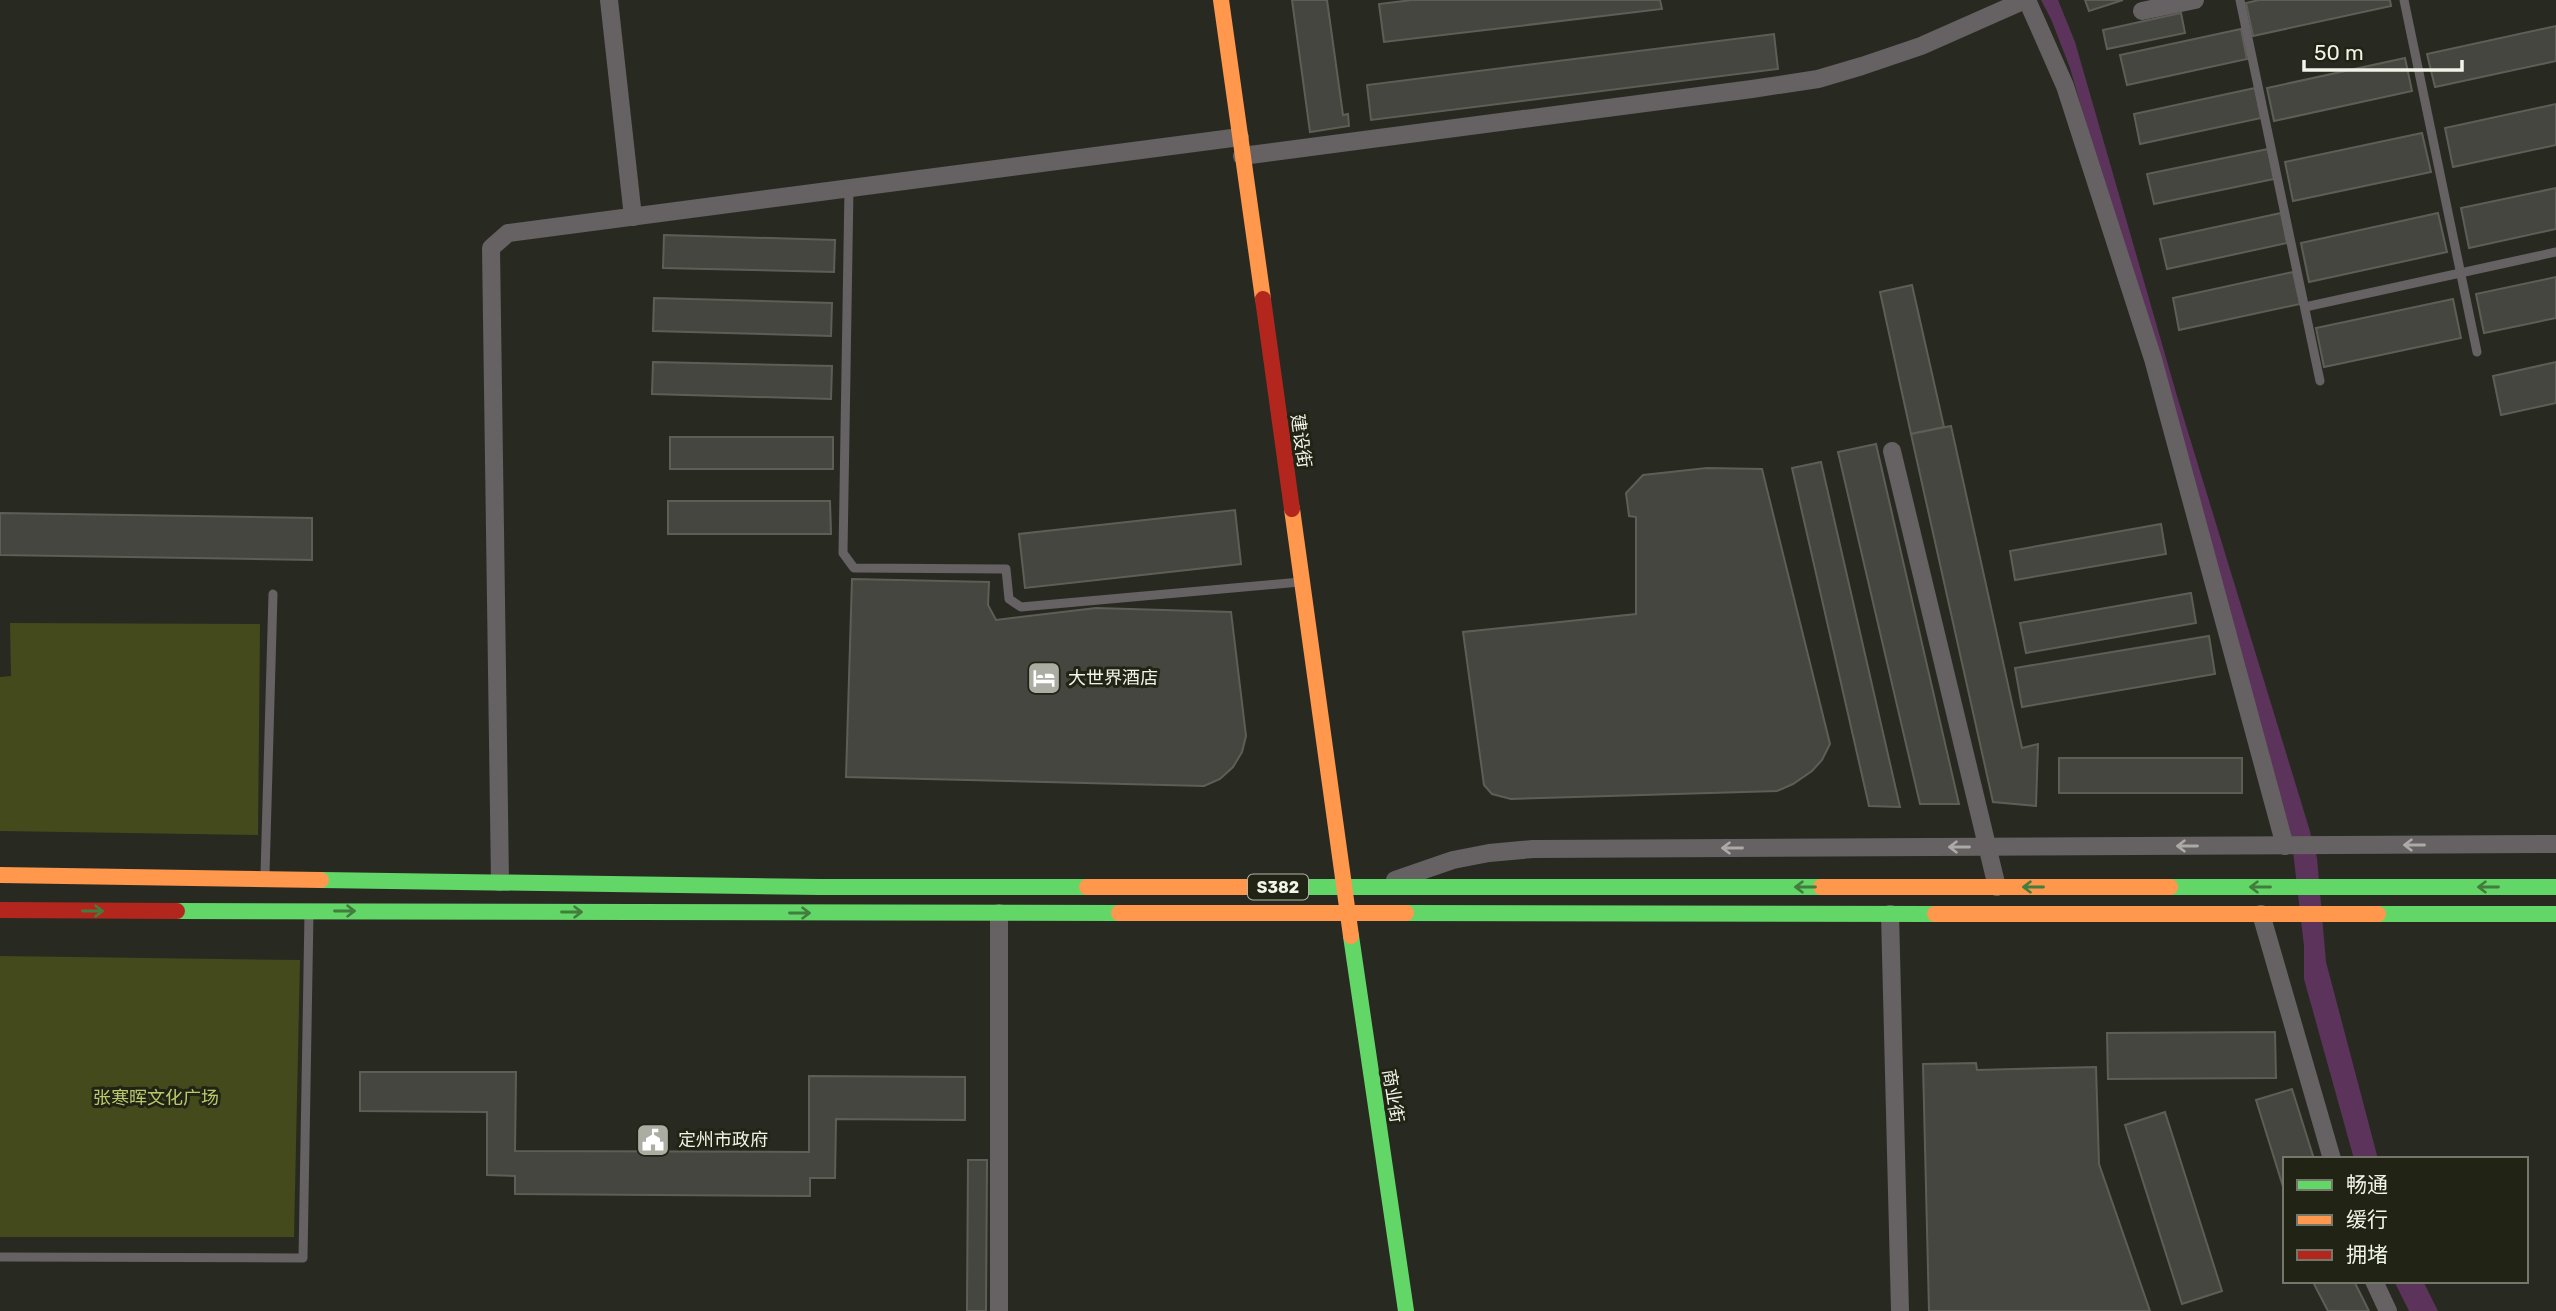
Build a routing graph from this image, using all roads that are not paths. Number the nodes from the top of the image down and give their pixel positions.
1 (608, 0) edge
2 (1221, 0) edge
3 (2026, 0) edge
4 (2194, 0) edge
5 (2240, 0) edge
6 (2403, 0) edge
7 (2143, 11) dead end
8 (1240, 137) junction
9 (1242, 156) junction
10 (849, 188) junction
11 (633, 217) junction
12 (2556, 252) edge
13 (2460, 272) junction
14 (2305, 307) junction
15 (2477, 352) dead end
16 (2320, 381) dead end
17 (1892, 451) dead end
18 (1301, 581) junction
19 (273, 594) dead end
20 (2556, 844) edge
21 (2285, 846) junction
22 (1987, 847) junction
23 (0, 866) edge
24 (0, 875) edge
25 (22, 876) junction
26 (265, 879) junction
27 (500, 882) junction
28 (1344, 887) junction
29 (1377, 887) junction
30 (1997, 887) junction
31 (2556, 887) edge
32 (0, 910) edge
33 (53, 911) junction
34 (309, 911) junction
35 (999, 913) junction
36 (1348, 913) junction
37 (1890, 914) junction
38 (2261, 914) junction
39 (2556, 914) edge
40 (0, 927) edge
41 (2331, 1157) edge
42 (0, 1257) edge
43 (2375, 1283) edge
44 (999, 1311) edge
45 (1406, 1311) edge
46 (1900, 1311) edge
47 (2388, 1311) edge

1 - 11 street
2 - 8 main road, 建设街
3 - 9 street
3 - 21 street
4 - 7 street
5 - 14 lane
6 - 13 lane
8 - 9 main road, 建设街
8 - 10 street
9 - 18 main road, 建设街
10 - 11 street
10 - 18 lane
11 - 27 street
12 - 13 lane
13 - 14 lane
13 - 15 lane
14 - 16 lane
17 - 22 street
18 - 28 main road, 建设街
19 - 26 lane
20 -> 21 street
21 -> 22 street
22 -> 29 street
22 - 30 street
23 - 25 main road
24 - 25 main road, S382
25 - 26 main road, S382
26 - 27 main road, S382
27 - 28 main road, S382
28 - 29 main road, S382
28 - 36 main road, 商业街
30 -> 29 main road, S382
31 -> 30 main road, S382
32 - 33 main road, S382
33 -> 34 main road, S382
33 - 40 main road
34 -> 35 main road, S382
34 - 42 lane
35 - 36 main road, S382
35 - 44 street
36 - 37 main road, S382
36 - 45 main road, 商业街
37 - 38 main road, S382
37 - 46 street
38 - 39 main road, S382
38 - 41 street
43 - 47 street

